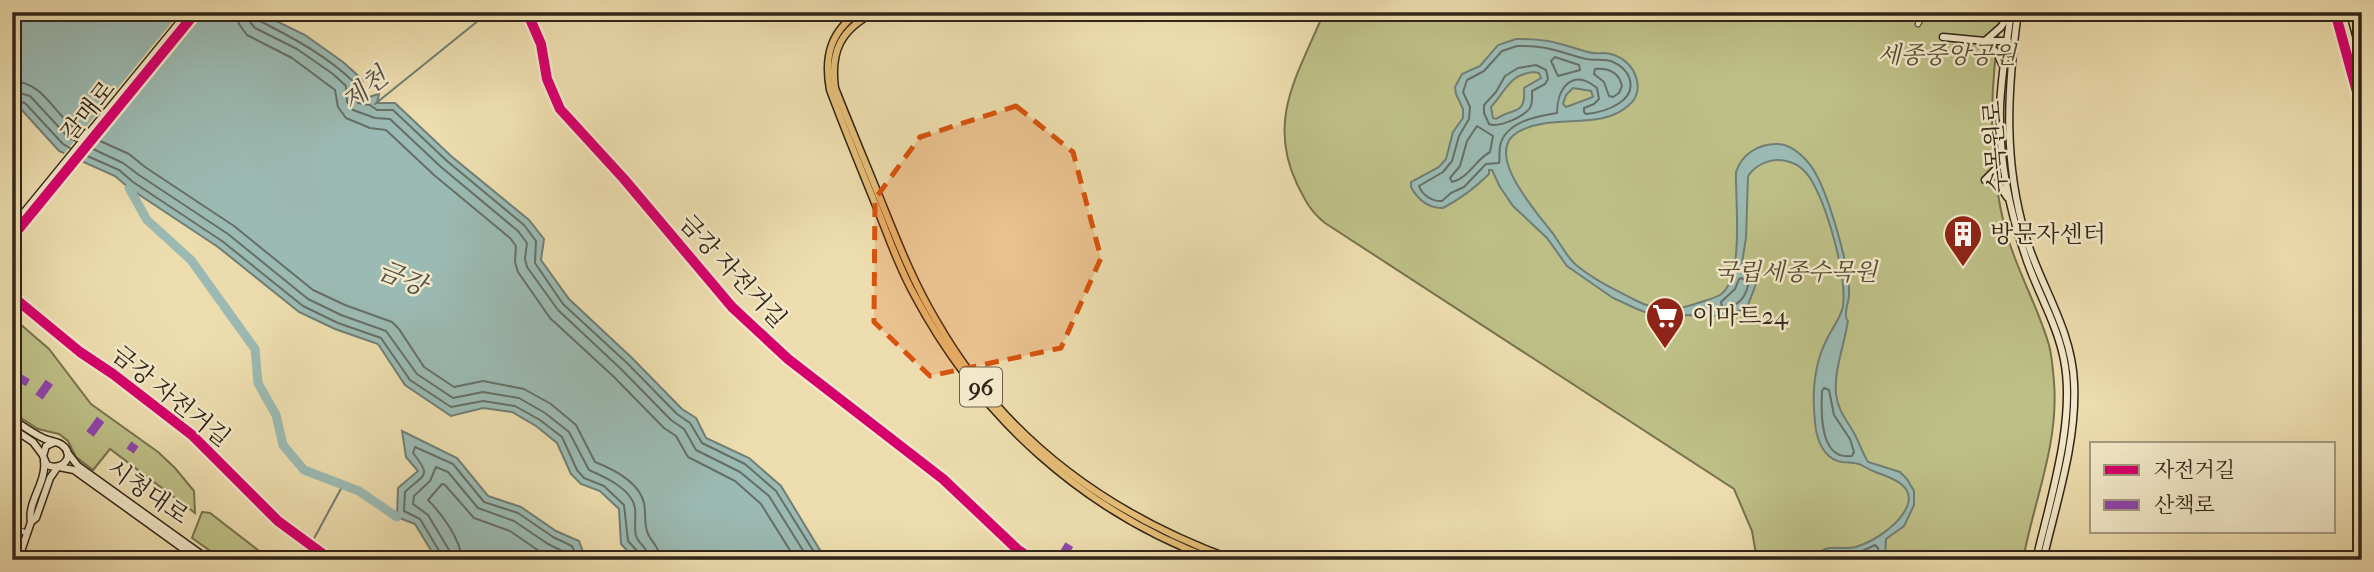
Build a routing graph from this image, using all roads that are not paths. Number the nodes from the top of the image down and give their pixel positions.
1 (188, 12) edge
2 (196, 12) edge
3 (859, 12) edge
4 (875, 12) edge
5 (2010, 12) edge
6 (2018, 12) edge
7 (2342, 12) edge
8 (2335, 13) edge
9 (1922, 17) dead end
10 (1918, 24) dead end
11 (840, 36) junction
12 (1943, 37) dead end
13 (1985, 41) junction
14 (2010, 41) junction
15 (2003, 69) junction
16 (2362, 87) edge
17 (2362, 110) edge
18 (841, 111) junction
19 (2003, 147) junction
20 (2010, 202) junction
21 (12, 227) edge
22 (12, 237) edge
23 (12, 419) edge
24 (12, 428) edge
25 (55, 442) junction
26 (67, 452) junction
27 (43, 458) junction
28 (58, 467) junction
29 (31, 522) junction
30 (12, 528) edge
31 (27, 533) junction
32 (18, 560) edge
33 (199, 560) edge
34 (209, 560) edge
35 (1215, 560) edge
36 (1234, 560) edge
37 (2036, 560) edge
38 (2043, 560) edge

1 - 21 street, 갈매로
2 - 22 street, 갈매로
3 - 11 main road, 96
4 - 11 main road
5 - 13 street
5 - 14 street, 수목원로
6 - 14 street, 수목원로
7 - 8 street
7 - 16 street
8 - 17 street
9 - 10 street
11 - 18 main road, 96
12 - 13 street
13 - 14 street
13 - 15 street
14 - 15 street, 수목원로
14 - 38 street, 수목원로
15 - 19 street, 수목원로
18 - 35 main road, 96
18 - 36 main road, 96
19 - 20 street, 수목원로
19 - 20 street
20 - 37 street, 수목원로
23 - 25 street
24 - 27 street
25 - 26 street
25 - 27 street
26 - 28 street
26 - 34 street, 시청대로
27 - 28 street
27 - 29 street
28 - 29 street
28 - 33 street, 시청대로
29 - 31 street
30 - 31 street
31 - 32 street

